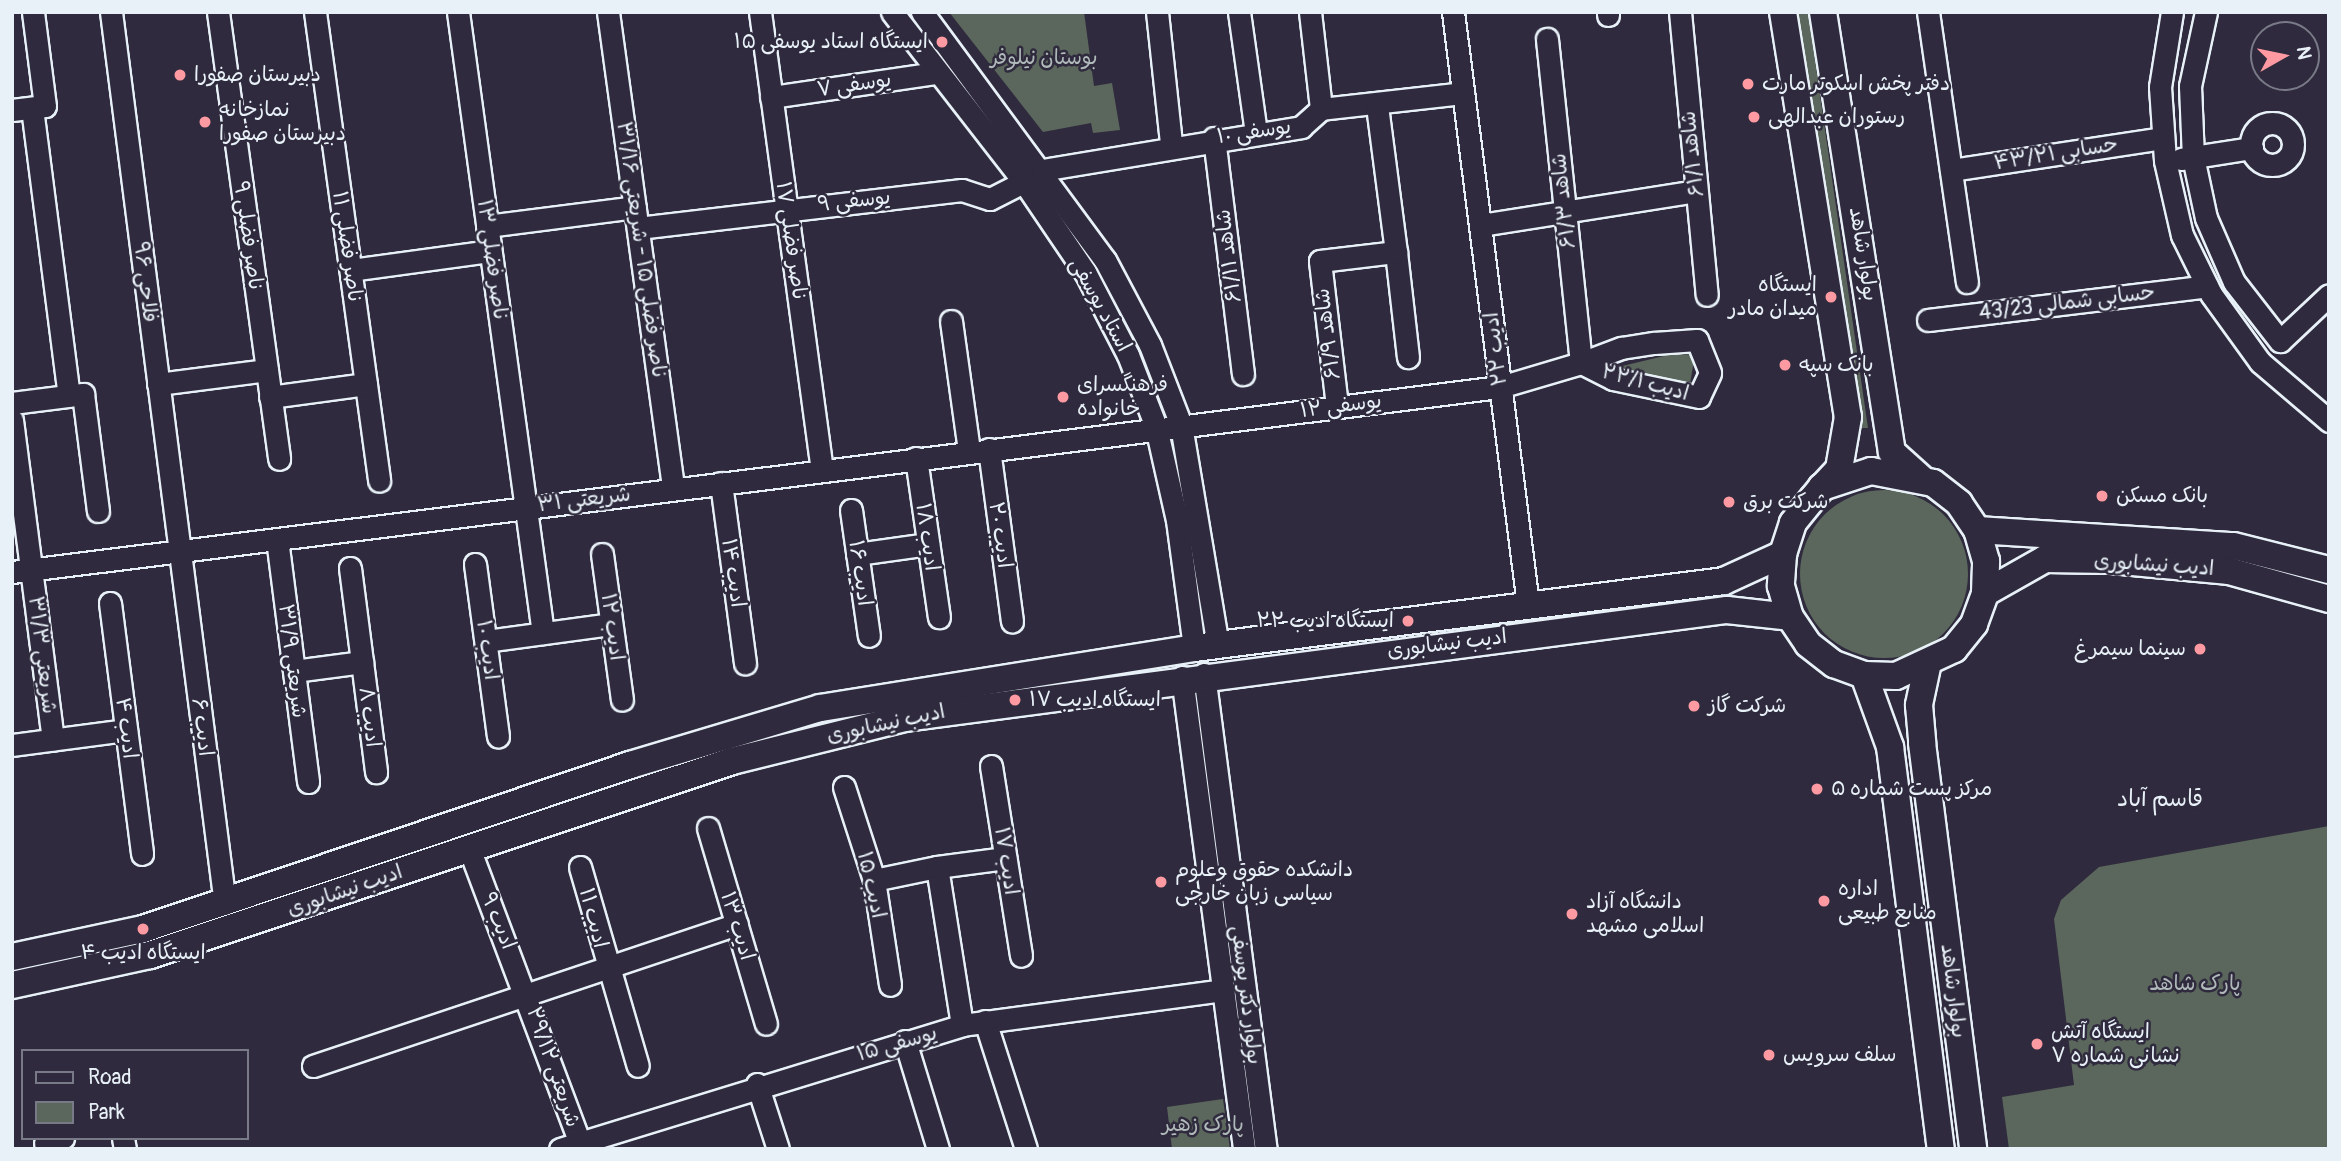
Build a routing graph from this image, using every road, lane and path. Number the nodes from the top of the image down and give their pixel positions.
1 (33, 12) edge
2 (111, 12) edge
3 (218, 12) edge
4 (315, 12) edge
5 (458, 12) edge
6 (608, 12) edge
7 (760, 12) edge
8 (892, 12) edge
9 (922, 12) edge
10 (1239, 12) edge
11 (1310, 12) edge
12 (1453, 12) edge
13 (1680, 12) edge
14 (1783, 12) edge
15 (1824, 12) edge
16 (1928, 12) edge
17 (2172, 12) edge
18 (2206, 12) edge
19 (1161, 13) edge
20 (1547, 39) dead end
21 (936, 73) junction
22 (1463, 93) junction
23 (771, 97) junction
24 (1377, 105) junction
25 (30, 108) edge
26 (1321, 109) junction
27 (1256, 133) junction
28 (1214, 138) junction
29 (2162, 138) junction
30 (1171, 144) junction
31 (2252, 148) dead end
32 (2193, 157) junction
33 (2165, 161) junction
34 (1042, 170) junction
35 (1951, 170) junction
36 (1024, 182) junction
37 (1696, 191) junction
38 (787, 208) junction
39 (1565, 212) junction
40 (636, 217) junction
41 (1481, 225) junction
42 (487, 226) junction
43 (490, 251) junction
44 (1396, 252) junction
45 (351, 270) junction
46 (1967, 282) dead end
47 (2207, 286) junction
48 (1707, 295) dead end
49 (2329, 295) edge
50 (1928, 320) dead end
51 (951, 321) dead end
52 (1408, 357) dead end
53 (1581, 363) junction
54 (267, 370) junction
55 (1243, 374) dead end
56 (158, 384) junction
57 (366, 384) junction
58 (1500, 387) junction
59 (76, 395) junction
60 (271, 397) junction
61 (12, 403) edge
62 (1337, 406) junction
63 (12, 420) edge
64 (2329, 421) edge
65 (1181, 425) junction
66 (1156, 427) junction
67 (979, 450) junction
68 (916, 458) junction
69 (279, 459) dead end
70 (822, 470) junction
71 (379, 481) dead end
72 (1926, 481) junction
73 (721, 483) junction
74 (1822, 488) junction
75 (673, 489) junction
76 (525, 507) junction
77 (851, 510) dead end
78 (98, 512) dead end
79 (1977, 530) junction
80 (277, 539) junction
81 (928, 544) junction
82 (180, 551) junction
83 (602, 554) dead end
84 (857, 554) junction
85 (1783, 554) junction
86 (475, 564) dead end
87 (350, 568) dead end
88 (2329, 570) edge
89 (22, 571) edge
90 (1985, 593) junction
91 (2329, 599) edge
92 (110, 603) dead end
93 (1528, 606) junction
94 (939, 617) dead end
95 (1790, 617) junction
96 (1012, 621) dead end
97 (611, 624) junction
98 (542, 634) junction
99 (869, 636) dead end
100 (486, 641) junction
101 (1206, 647) junction
102 (362, 662) junction
103 (745, 663) dead end
104 (1927, 667) junction
105 (294, 671) junction
106 (1193, 675) junction
107 (1864, 675) junction
108 (622, 699) dead end
109 (126, 730) junction
110 (724, 735) junction
111 (498, 736) dead end
112 (53, 740) junction
113 (12, 745) edge
114 (732, 761) junction
115 (991, 766) dead end
116 (376, 772) dead end
117 (308, 782) dead end
118 (844, 787) dead end
119 (708, 828) dead end
120 (470, 848) junction
121 (142, 854) dead end
122 (1005, 858) junction
123 (580, 867) dead end
124 (937, 867) junction
125 (874, 880) junction
126 (225, 904) junction
127 (737, 924) junction
128 (1021, 956) dead end
129 (12, 957) edge
130 (606, 970) junction
131 (12, 985) edge
132 (890, 985) dead end
133 (1224, 990) junction
134 (527, 993) junction
135 (985, 1021) junction
136 (766, 1024) dead end
137 (962, 1025) junction
138 (905, 1041) junction
139 (313, 1066) dead end
140 (638, 1066) dead end
141 (757, 1084) junction
142 (574, 1146) edge
143 (778, 1149) edge
144 (938, 1149) edge
145 (1026, 1149) edge
146 (1244, 1149) edge
147 (1266, 1149) edge
148 (1941, 1149) edge
149 (1973, 1149) edge

1 - 25 street
2 - 56 street, فلاحی ۹۶
3 - 54 street, ناصر فضلی ۹
4 - 45 street, ناصر فضلی ۱۱
5 - 42 street, ناصر فضلی ۱۳
6 - 40 street, ناصر فضلی ۱۵ - شریعتی ۳۱/۱۶
7 - 23 street, ناصر فضلی ۱۷
8 - 21 street, استاد یوسفی
9 - 34 street, استاد یوسفی
10 - 27 street
11 - 26 street
12 - 22 street, ادیب ۲۲
13 - 37 street, شاهد ۶۱/۱
14 - 74 main road, بولوار شاهد
15 - 72 main road, بولوار شاهد
16 - 35 street
17 - 29 street
18 - 32 street
19 - 30 street
20 - 39 street, شاهد ۶۱/۳
21 - 23 street, یوسفی ۷
21 - 36 street, استاد یوسفی
22 - 24 street
22 - 41 street, ادیب ۲۲
23 - 38 street, ناصر فضلی ۱۷
24 - 26 street
24 - 44 street
25 - 59 street
26 - 27 street, یوسفی ۱۰
27 - 28 street, یوسفی ۱۰
28 - 30 street, یوسفی ۱۰
28 - 55 street, شاهد ۶۱/۱۱
29 - 33 street
29 - 35 street, حسابی ۴۳/۲۱
30 - 34 street, یوسفی ۱۰
31 - 32 street
32 - 33 street
32 - 49 street
33 - 47 street
34 - 65 street, استاد یوسفی
35 - 46 street
36 - 38 street, یوسفی ۹
36 - 66 street, استاد یوسفی
37 - 39 street
37 - 48 street, شاهد ۶۱/۱
38 - 40 street, یوسفی ۹
38 - 70 street, ناصر فضلی ۱۷
39 - 41 street
39 - 53 street, شاهد ۶۱/۳
40 - 42 street, یوسفی ۹
40 - 75 street, ناصر فضلی ۱۵ - شریعتی ۳۱/۱۶
41 - 58 street, ادیب ۲۲
42 - 43 street, ناصر فضلی ۱۳
43 - 45 street
43 - 76 street, ناصر فضلی ۱۳
44 - 52 street
44 - 62 street, شاهد ۶۱/۹
45 - 57 street, ناصر فضلی ۱۱
47 - 50 street, حسابی شمالی 43/23
47 - 64 street
51 - 67 street, ادیب ۲۰
53 - 53 street, ادیب ۲۲/۱
53 - 58 street, ادیب ۲۲/۱
54 - 56 street
54 - 60 street, ناصر فضلی ۹
56 - 82 street, فلاحی ۹۶
57 - 60 street
57 - 71 street, ناصر فضلی ۱۱
58 - 62 street, یوسفی ۱۲
58 - 93 street, ادیب ۲۲
59 - 61 street
59 - 78 street
60 - 69 street, ناصر فضلی ۹
62 - 65 street, یوسفی ۱۲
63 - 89 street, شریعتی ۳۱/۳
65 - 66 street, یوسفی ۱۲
65 - 101 street, استاد یوسفی
66 - 67 street, شریعتی ۳۱
66 - 101 street, استاد یوسفی
67 - 68 street, شریعتی ۳۱
67 - 96 street, ادیب ۲۰
68 - 70 street, شریعتی ۳۱
68 - 81 street, ادیب ۱۸
70 - 73 street, شریعتی ۳۱
72 - 74 main road
72 - 79 main road
73 - 75 street, شریعتی ۳۱
73 - 103 street, ادیب ۱۴
74 - 85 main road
75 - 76 street, شریعتی ۳۱
76 - 80 street, شریعتی ۳۱
76 - 98 street, ناصر فضلی ۱۳
77 - 84 street, ادیب ۱۶
79 - 88 main road, ادیب نیشابوری
79 - 90 main road
80 - 82 street, شریعتی ۳۱
80 - 105 street, شریعتی ۳۱/۹
81 - 84 street
81 - 94 street, ادیب ۱۸
82 - 89 street, شریعتی ۳۱
82 - 126 street, ادیب ۶
83 - 97 street, ادیب ۱۲
84 - 99 street, ادیب ۱۶
85 - 93 main road, ادیب نیشابوری
85 - 95 main road
86 - 100 street, ادیب ۱۰
87 - 102 street, ادیب ۸
89 - 112 street, شریعتی ۳۱/۳
90 - 91 main road, ادیب نیشابوری
90 - 104 main road
92 - 109 street, ادیب ۴
93 - 101 main road, ادیب نیشابوری
95 - 106 main road, ادیب نیشابوری
95 - 107 main road
97 - 98 street
97 - 108 street, ادیب ۱۲
98 - 100 street
100 - 111 street, ادیب ۱۰
101 - 110 main road, ادیب نیشابوری
102 - 105 street
102 - 116 street, ادیب ۸
104 - 107 main road
104 - 149 main road, بولوار شاهد
105 - 117 street, شریعتی ۳۱/۹
106 - 114 main road, ادیب نیشابوری
106 - 133 street, بولوار دکتر یوسفی
106 - 147 street, بولوار دکتر یوسفی
107 - 148 main road, بولوار شاهد
109 - 112 street
109 - 121 street, ادیب ۴
110 - 114 main road
110 - 126 main road, ادیب نیشابوری
112 - 113 street
114 - 120 main road, ادیب نیشابوری
115 - 122 street, ادیب ۱۷
118 - 125 street, ادیب ۱۵
119 - 127 street, ادیب ۱۳
120 - 131 main road, ادیب نیشابوری
120 - 134 street, ادیب ۹
122 - 124 street
122 - 128 street, ادیب ۱۷
123 - 130 street, ادیب ۱۱
124 - 125 street
124 - 137 street
125 - 132 street, ادیب ۱۵
126 - 129 main road, ادیب نیشابوری
127 - 130 street
127 - 136 street, ادیب ۱۳
130 - 134 street
130 - 140 street, ادیب ۱۱
133 - 135 street, یوسفی ۱۵
133 - 146 street, بولوار دکتر یوسفی
134 - 139 street
134 - 142 street, شریعتی ۲۹/۱۲
135 - 137 street, یوسفی ۱۵
135 - 145 street
137 - 138 street, یوسفی ۱۵
138 - 141 street, یوسفی ۱۵
138 - 144 street
141 - 142 street, یوسفی ۱۵
141 - 143 street

